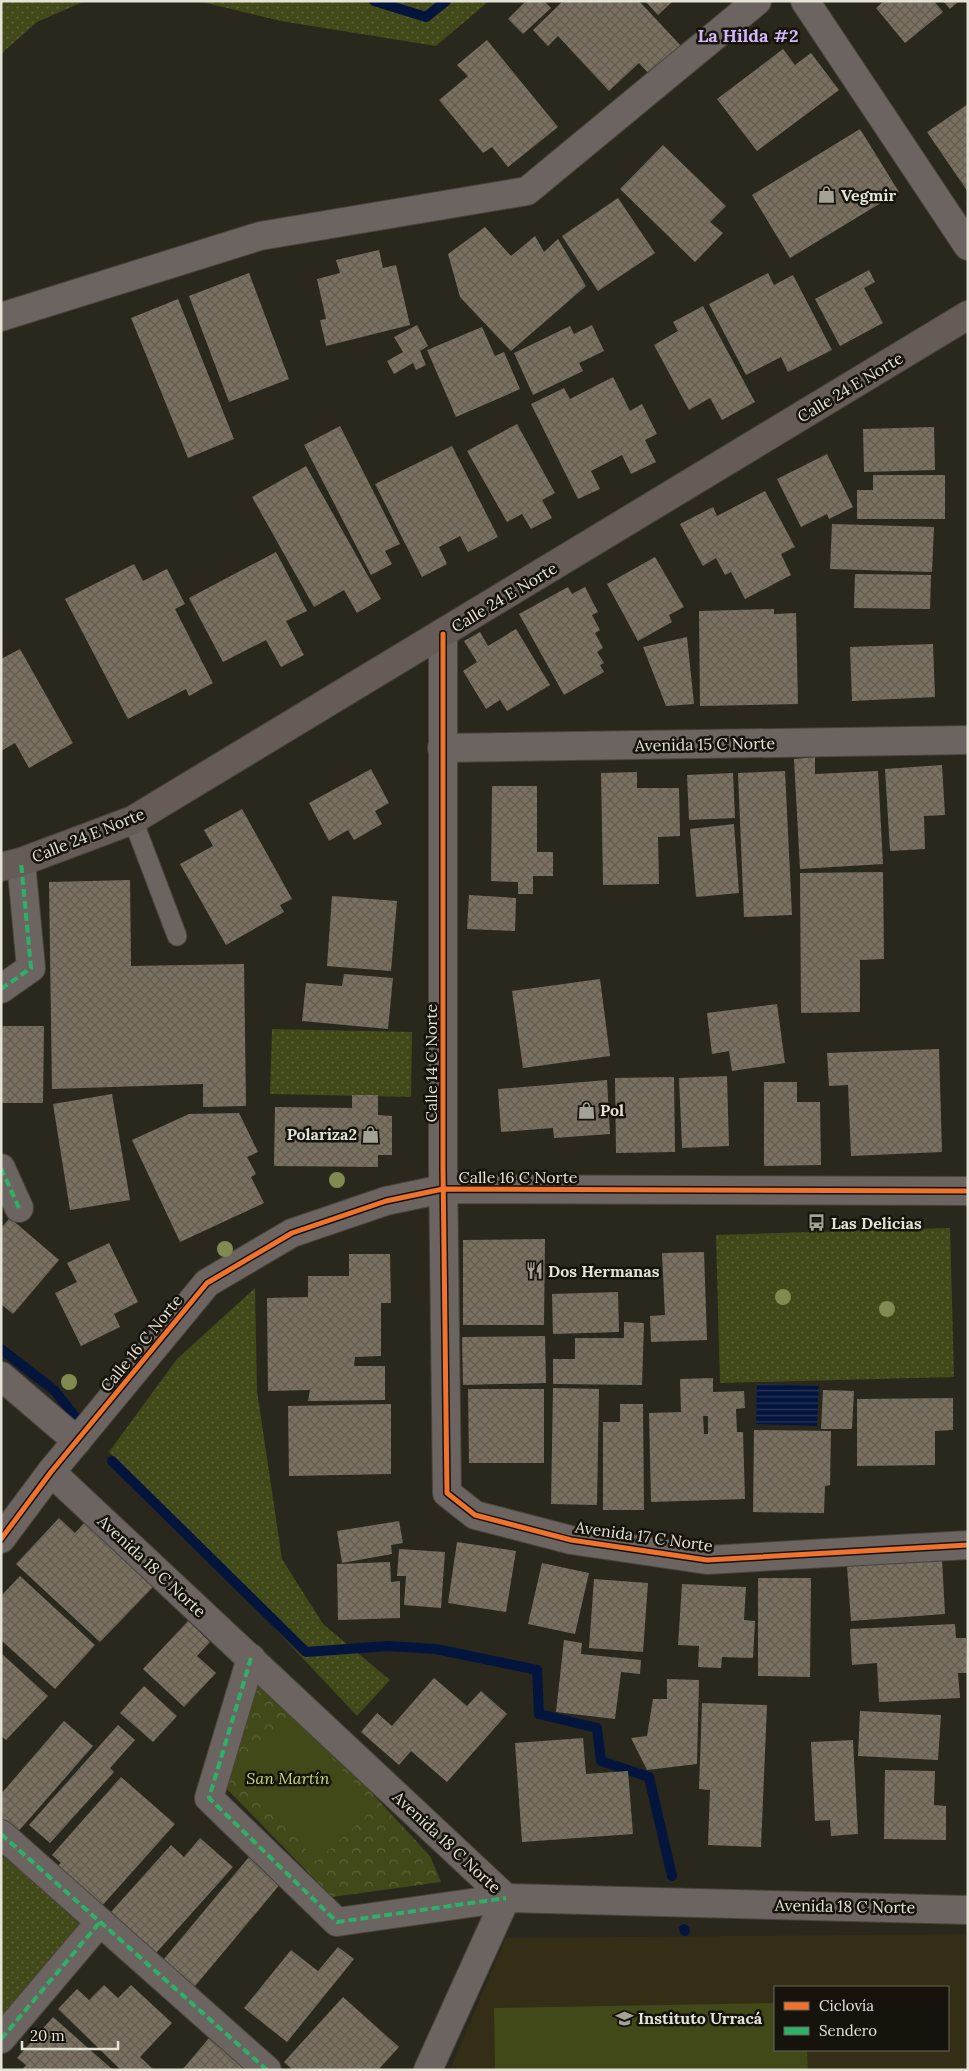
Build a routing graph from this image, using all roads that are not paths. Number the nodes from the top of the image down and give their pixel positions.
1 (758, 1) edge
2 (805, 1) edge
3 (968, 246) edge
4 (968, 315) edge
5 (1, 317) edge
6 (443, 634) junction
7 (968, 740) edge
8 (442, 748) junction
9 (133, 820) junction
10 (11, 865) edge
11 (177, 936) dead end
12 (1, 989) edge
13 (1, 1168) edge
14 (443, 1189) junction
15 (968, 1191) edge
16 (19, 1208) dead end
17 (1, 1376) edge
18 (77, 1441) junction
19 (51, 1472) junction
20 (447, 1493) joint
21 (1, 1539) edge
22 (968, 1545) edge
23 (251, 1658) junction
24 (1, 1834) edge
25 (506, 1898) junction
26 (968, 1910) edge
27 (100, 1922) junction
28 (1, 2039) edge
29 (267, 2070) edge
30 (428, 2070) edge

1 - 5 street
2 - 3 street
4 - 6 main road, Calle 24 E Norte
6 - 8 street, Calle 14 C Norte
6 - 9 main road, Calle 24 E Norte
7 - 8 street, Avenida 15 C Norte
8 - 14 street, Calle 14 C Norte
9 - 10 main road, Calle 24 E Norte
9 - 11 lane
10 - 12 street
13 - 16 street
14 - 15 street, Calle 16 C Norte
14 - 18 street, Calle 16 C Norte
14 - 20 street, Calle 14 C Norte
17 - 18 street
18 - 19 street, Calle 16 C Norte
19 - 21 street, Calle 16 C Norte
19 - 23 street, Avenida 18 C Norte
20 - 22 street, Avenida 17 C Norte
23 - 25 street, Avenida 18 C Norte
23 - 25 street
24 - 27 street
25 - 26 street, Avenida 18 C Norte
25 - 30 street
27 - 28 street
27 - 29 street

